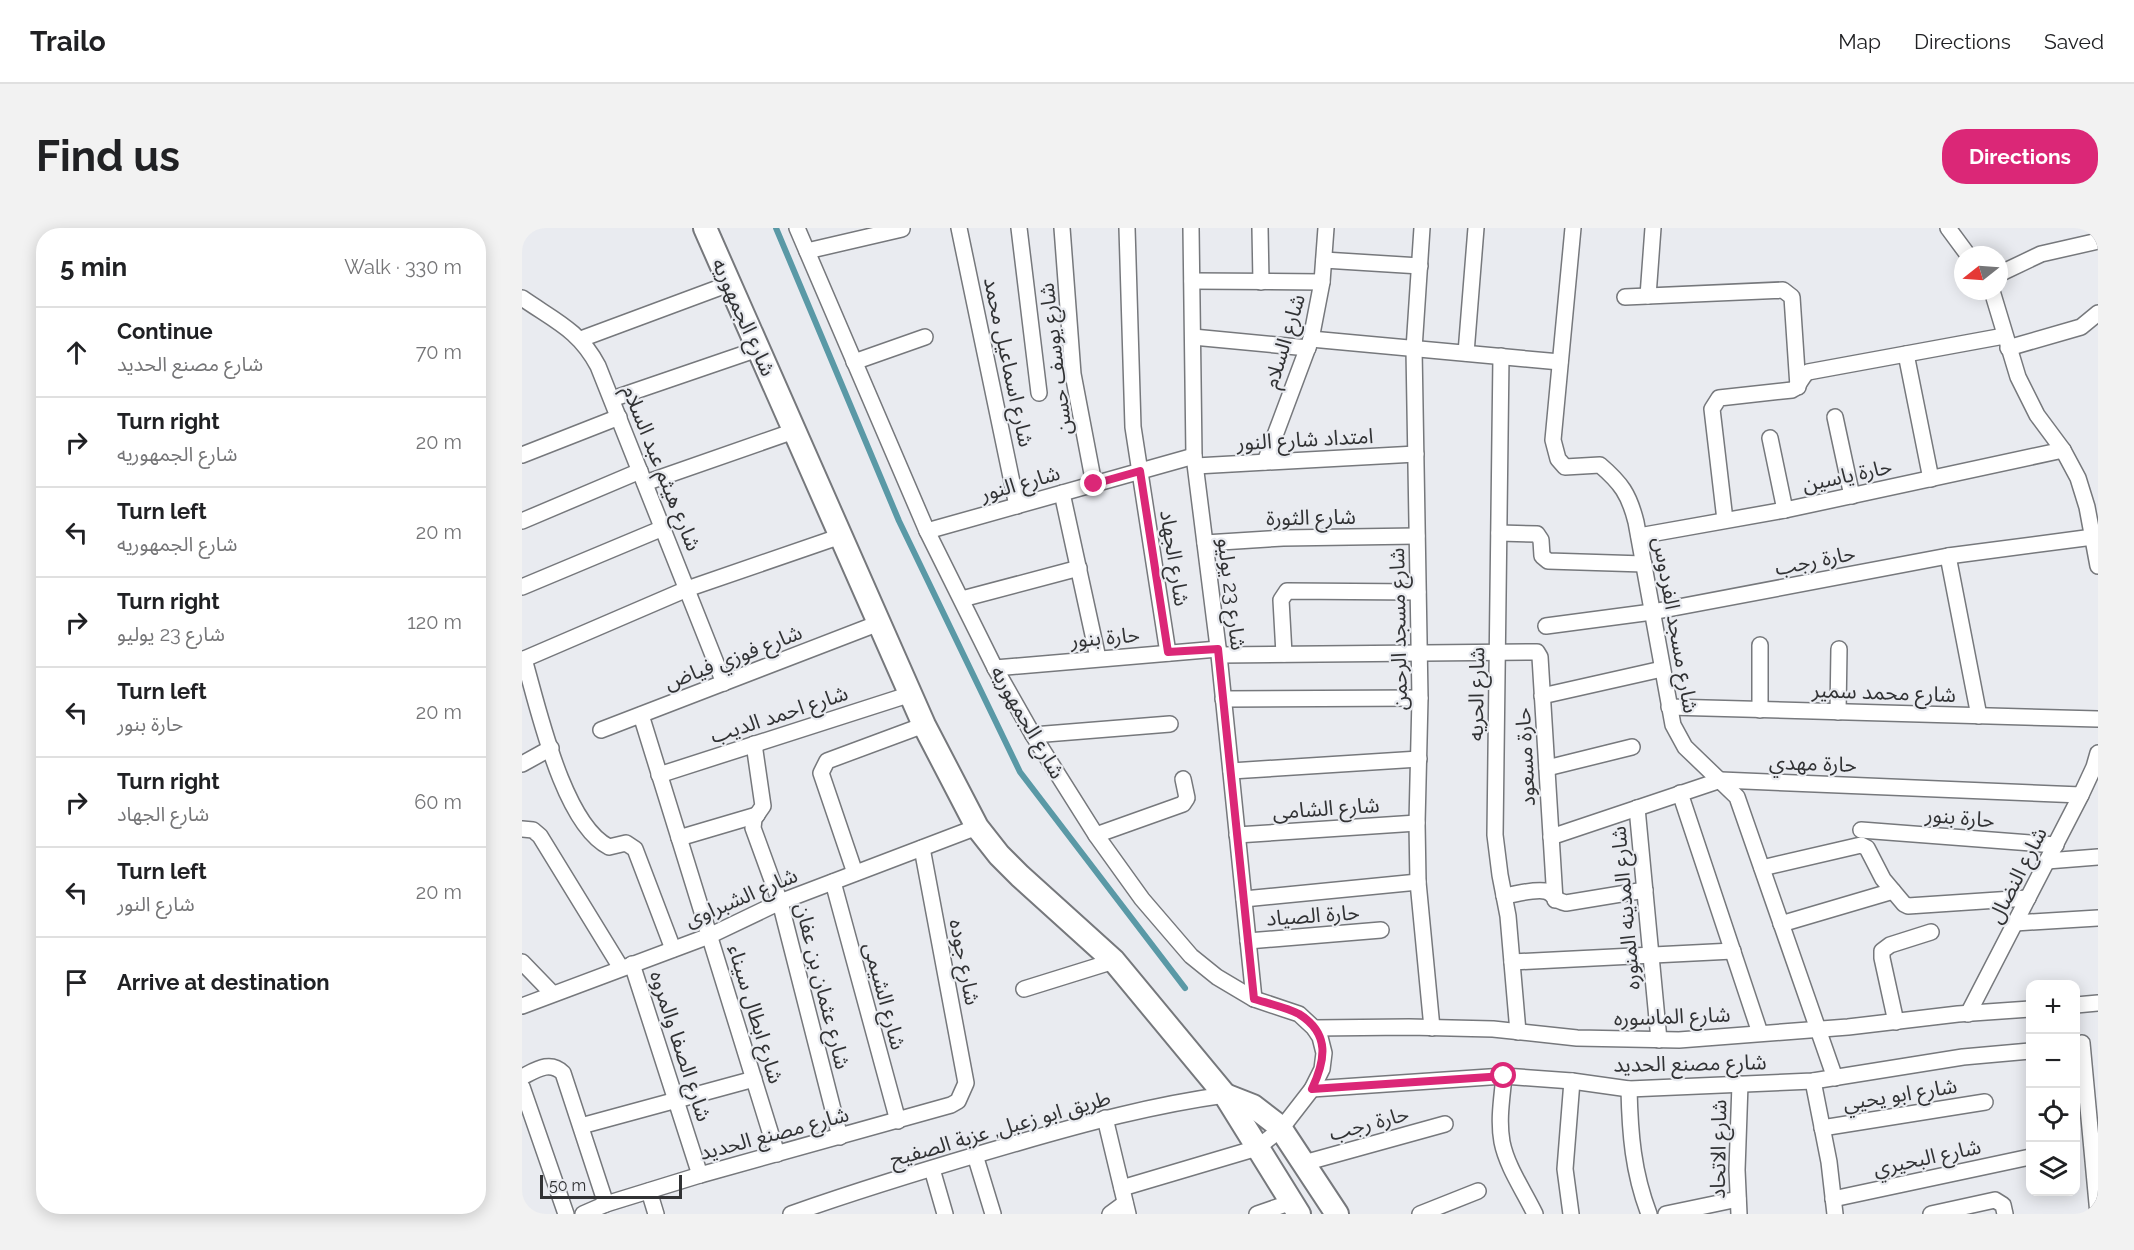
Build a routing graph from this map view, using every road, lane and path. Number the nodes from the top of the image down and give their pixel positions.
1 (705, 228) edge
2 (797, 228) edge
3 (959, 228) edge
4 (1019, 228) edge
5 (1062, 228) edge
6 (1127, 228) edge
7 (1191, 228) edge
8 (1260, 228) edge
9 (1326, 228) edge
10 (1422, 228) edge
11 (1476, 228) edge
12 (1573, 228) edge
13 (1653, 228) edge
14 (1948, 228) edge
15 (902, 229) edge
16 (2098, 241) edge
17 (1961, 246) edge
18 (807, 251) junction
19 (1324, 260) junction
20 (1420, 266) junction
21 (2008, 270) edge
22 (1192, 281) junction
23 (1262, 282) junction
24 (1322, 282) junction
25 (729, 284) junction
26 (1648, 296) junction
27 (1625, 297) dead end
28 (523, 299) edge
29 (1994, 300) edge
30 (2098, 313) edge
31 (926, 337) dead end
32 (1193, 337) junction
33 (581, 339) junction
34 (2006, 342) junction
35 (1309, 344) junction
36 (758, 349) junction
37 (1414, 349) junction
38 (1466, 353) junction
39 (1906, 354) junction
40 (1501, 356) junction
41 (854, 362) junction
42 (1560, 362) junction
43 (1798, 387) junction
44 (1039, 393) dead end
45 (612, 399) junction
46 (619, 417) junction
47 (1835, 417) dead end
48 (794, 431) junction
49 (1770, 438) dead end
50 (2063, 450) junction
51 (1416, 454) junction
52 (522, 455) edge
53 (1195, 461) junction
54 (1264, 462) junction
55 (1140, 471) junction
56 (643, 477) junction
57 (1931, 479) junction
58 (1094, 484) junction
59 (1062, 493) junction
60 (1852, 496) junction
61 (1017, 506) junction
62 (1785, 510) junction
63 (1725, 520) junction
64 (522, 521) edge
65 (663, 528) junction
66 (927, 531) junction
67 (1499, 532) junction
68 (841, 536) junction
69 (1417, 536) junction
70 (1639, 536) junction
71 (2093, 537) junction
72 (1205, 543) junction
73 (1948, 556) junction
74 (1644, 564) junction
75 (2098, 566) edge
76 (1079, 568) junction
77 (522, 587) edge
78 (687, 590) junction
79 (1418, 592) junction
80 (962, 599) junction
81 (1652, 612) junction
82 (879, 624) junction
83 (1546, 626) dead end
84 (1760, 645) dead end
85 (1839, 649) dead end
86 (1168, 652) junction
87 (1218, 652) junction
88 (1419, 652) junction
89 (1497, 652) junction
90 (1284, 654) junction
91 (1098, 658) junction
92 (523, 660) edge
93 (995, 668) junction
94 (1662, 669) junction
95 (724, 683) junction
96 (911, 694) junction
97 (1542, 696) junction
98 (1420, 698) junction
99 (1223, 699) junction
100 (1669, 707) junction
101 (1760, 710) junction
102 (1838, 712) junction
103 (641, 715) junction
104 (1979, 716) junction
105 (2098, 719) edge
106 (1170, 724) dead end
107 (924, 725) junction
108 (601, 730) dead end
109 (1033, 735) junction
110 (754, 744) junction
111 (1632, 747) dead end
112 (550, 748) junction
113 (2098, 753) edge
114 (1419, 759) junction
115 (522, 764) edge
116 (1547, 768) junction
117 (1231, 771) junction
118 (659, 775) junction
119 (2094, 777) edge
120 (1183, 779) dead end
121 (1721, 780) junction
122 (1680, 793) junction
123 (2081, 795) junction
124 (1637, 808) junction
125 (757, 815) junction
126 (1417, 823) junction
127 (977, 827) junction
128 (522, 829) edge
129 (1861, 830) dead end
130 (1096, 835) junction
131 (1237, 835) junction
132 (1551, 837) junction
133 (679, 838) junction
134 (2056, 845) junction
135 (922, 848) junction
136 (2098, 857) edge
137 (2047, 861) junction
138 (1762, 868) junction
139 (855, 873) junction
140 (832, 882) junction
141 (1418, 882) junction
142 (1645, 890) junction
143 (1893, 891) junction
144 (1504, 896) junction
145 (2028, 898) junction
146 (1244, 899) junction
147 (1555, 900) junction
148 (780, 902) junction
149 (2098, 918) edge
150 (2015, 923) junction
151 (1781, 924) junction
152 (1382, 930) dead end
153 (1931, 932) dead end
154 (709, 936) junction
155 (1248, 941) junction
156 (672, 949) junction
157 (1733, 951) junction
158 (1651, 956) junction
159 (1114, 961) junction
160 (522, 962) edge
161 (1512, 962) junction
162 (627, 966) junction
163 (1024, 989) dead end
164 (552, 993) junction
165 (1254, 999) junction
166 (2098, 1003) edge
167 (2080, 1005) edge
168 (522, 1006) edge
169 (2026, 1009) edge
170 (1968, 1014) junction
171 (1896, 1022) junction
172 (1314, 1028) junction
173 (1432, 1028) junction
174 (1818, 1029) junction
175 (1518, 1032) junction
176 (1760, 1033) junction
177 (1659, 1040) junction
178 (2098, 1040) edge
179 (2080, 1044) edge
180 (2026, 1051) edge
181 (2080, 1052) edge
182 (1504, 1076) junction
183 (522, 1077) edge
184 (1835, 1078) junction
185 (754, 1079) junction
186 (1572, 1081) junction
187 (1814, 1081) junction
188 (966, 1083) joint
189 (1740, 1084) junction
190 (522, 1087) edge
191 (1312, 1089) junction
192 (1629, 1089) junction
193 (1225, 1095) junction
194 (676, 1100) junction
195 (1985, 1101) dead end
196 (1105, 1118) junction
197 (898, 1121) junction
198 (1445, 1124) dead end
199 (581, 1126) junction
200 (1822, 1128) junction
201 (1281, 1129) junction
202 (840, 1137) junction
203 (1257, 1148) junction
204 (777, 1154) junction
205 (975, 1155) junction
206 (2026, 1158) edge
207 (1304, 1163) junction
208 (932, 1169) junction
209 (700, 1175) junction
210 (2096, 1183) edge
211 (649, 1191) junction
212 (1478, 1191) dead end
213 (1125, 1202) edge
214 (606, 1204) junction
215 (1834, 1206) edge
216 (1739, 1207) edge
217 (2002, 1207) edge
218 (830, 1208) edge
219 (1296, 1208) edge
220 (566, 1214) edge
221 (583, 1214) edge
222 (656, 1214) edge
223 (791, 1214) edge
224 (945, 1214) edge
225 (993, 1214) edge
226 (1110, 1214) edge
227 (1257, 1214) edge
228 (1337, 1214) edge
229 (1420, 1214) edge
230 (1535, 1214) edge
231 (1571, 1214) edge
232 (1648, 1214) edge
233 (1666, 1214) edge
234 (1931, 1214) edge
235 (2098, 1214) edge

1 - 25 main road, شارع الجمهوريه
2 - 18 street, شارع الجمهوريه
3 - 61 street, شارع اسماعيل محمد
4 - 44 street
5 - 58 street, شارع يوسف حسن
6 - 55 street, شارع الجهاد
7 - 22 street, شارع 23 يوليو
8 - 23 street
9 - 19 street, شارع السلام
10 - 20 street, شارع مسجد الرحمن
11 - 38 street
12 - 42 street, شارع مسجد الفردوس
13 - 26 street
14 - 17 street
15 - 18 street
16 - 21 street
18 - 41 street, شارع الجمهوريه
19 - 20 street
19 - 24 street, شارع السلام
20 - 37 street, شارع مسجد الرحمن
22 - 23 street
22 - 32 street, شارع 23 يوليو
23 - 24 street
24 - 35 street, شارع السلام
25 - 33 street
25 - 36 main road, شارع الجمهوريه
26 - 27 street
26 - 43 street
28 - 33 street, شارع هيثم عبد السلام
29 - 34 street
30 - 34 street
31 - 41 street
32 - 35 street
32 - 53 street, شارع 23 يوليو
33 - 45 street, شارع هيثم عبد السلام
34 - 39 street
34 - 50 street
35 - 37 street
35 - 54 street, شارع السلام
36 - 45 street
36 - 48 main road, شارع الجمهوريه
37 - 38 street
37 - 51 street, شارع مسجد الرحمن
38 - 40 street
39 - 43 street
39 - 57 street
40 - 42 street
40 - 67 street, شارع الحريه
41 - 66 street, شارع الجمهوريه
42 - 70 street, شارع مسجد الفردوس
43 - 63 street
45 - 46 street, شارع هيثم عبد السلام
46 - 52 street
46 - 56 street, شارع هيثم عبد السلام
47 - 60 street
48 - 56 street
48 - 68 main road, شارع الجمهوريه
49 - 62 street
50 - 57 street, حارة ياسين
50 - 71 street
51 - 54 street, امتداد شارع النور
51 - 69 street, شارع مسجد الرحمن
53 - 54 street, امتداد شارع النور
53 - 55 street, شارع النور
53 - 72 street, شارع 23 يوليو
55 - 58 street, شارع النور
55 - 86 street, شارع الجهاد
56 - 64 street
56 - 65 street, شارع هيثم عبد السلام
57 - 60 street, حارة ياسين
58 - 59 street, شارع النور
59 - 61 street, شارع النور
59 - 76 street
60 - 62 street, حارة ياسين
61 - 66 street, شارع النور
62 - 63 street, حارة ياسين
63 - 70 street, حارة ياسين
65 - 77 street
65 - 78 street, شارع هيثم عبد السلام
66 - 80 street, شارع الجمهوريه
67 - 74 street
67 - 89 street, شارع الحريه
68 - 78 street
68 - 82 main road, شارع الجمهوريه
69 - 72 street, شارع الثورة
69 - 79 street, شارع مسجد الرحمن
70 - 74 street, شارع مسجد الفردوس
71 - 73 street, حارة رجب
71 - 75 street
72 - 87 street, شارع 23 يوليو
73 - 81 street, حارة رجب
73 - 104 street
74 - 81 street, شارع مسجد الفردوس
76 - 80 street
76 - 91 street
78 - 92 street
78 - 95 street, شارع هيثم عبد السلام
79 - 88 street, شارع مسجد الرحمن
79 - 90 street
80 - 93 street, شارع الجمهوريه
81 - 83 street, حارة رجب
81 - 94 street, شارع مسجد الفردوس
82 - 95 street, شارع فوزي فياض
82 - 96 main road, شارع الجمهوريه
84 - 101 street
85 - 102 street
86 - 87 street, حارة بنور
86 - 91 street, حارة بنور
87 - 90 street, حارة بنور
87 - 99 street, شارع 23 يوليو
88 - 89 street, حارة بنور
88 - 90 street, حارة بنور
88 - 98 street, شارع مسجد الرحمن
89 - 97 street, حارة مسعود
89 - 144 street, شارع الحريه
91 - 93 street, حارة بنور
92 - 112 street
93 - 109 street, شارع الجمهوريه
94 - 97 street
94 - 100 street, شارع مسجد الفردوس
95 - 103 street, شارع فوزي فياض
96 - 107 main road, شارع الجمهوريه
96 - 110 street, شارع احمد الديب
97 - 116 street, حارة مسعود
98 - 99 street
98 - 114 street, شارع مسجد الرحمن
99 - 117 street, شارع 23 يوليو
100 - 101 street, شارع محمد سمير
100 - 121 street, شارع مسجد الفردوس
101 - 102 street, شارع محمد سمير
102 - 104 street, شارع محمد سمير
103 - 108 street, شارع فوزي فياض
103 - 118 street, شارع ابطال سيناء
104 - 105 street, شارع محمد سمير
106 - 109 street
107 - 127 main road, شارع الجمهوريه
107 - 139 street
109 - 130 street, شارع الجمهوريه
110 - 118 street, شارع احمد الديب
110 - 125 street, شارع عثمان بن عفان
111 - 116 street
112 - 115 street
112 - 156 street
113 - 119 street, شارع النضال
114 - 117 street
114 - 126 street, شارع مسجد الرحمن
116 - 132 street, حارة مسعود
117 - 131 street, شارع 23 يوليو
118 - 133 street, شارع ابطال سيناء
119 - 123 street, شارع النضال
120 - 130 street
121 - 122 street, حارة مهدي
121 - 123 street, حارة مهدي
121 - 138 street, شارع مسجد الفردوس
122 - 124 street, حارة مهدي
122 - 157 street
123 - 134 street, شارع النضال
124 - 132 street, حارة مهدي
124 - 142 street, شارع المدينه المنوره
125 - 133 street
125 - 148 street, شارع عثمان بن عفان
126 - 131 street, شارع الشامى
126 - 141 street, شارع مسجد الرحمن
127 - 135 street, شارع الشبراوى
127 - 159 main road, شارع الجمهوريه
128 - 162 street, شارع الصفا والمروه
129 - 134 street, حارة بنور
130 - 165 street, شارع الجمهوريه
131 - 146 street, شارع 23 يوليو
132 - 147 street, حارة مسعود
133 - 154 street, شارع ابطال سيناء
134 - 137 street, شارع النضال
135 - 139 street, شارع الشبراوى
135 - 188 street, شارع جوده
136 - 137 street
137 - 145 street, شارع النضال
138 - 143 street
138 - 151 street, شارع مسجد الفردوس
139 - 140 street, شارع الشبراوى
140 - 148 street, شارع الشبراوى
140 - 197 street, شارع الشيمى
141 - 146 street
141 - 173 street, شارع مسجد الرحمن
142 - 147 street
142 - 158 street, شارع المدينه المنوره
143 - 145 street
143 - 151 street
144 - 147 street
144 - 161 street, شارع الحريه
145 - 150 street, شارع النضال
146 - 155 street, شارع 23 يوليو
148 - 154 street, شارع الشبراوى
148 - 202 street, شارع عثمان بن عفان
149 - 150 street
150 - 170 street, شارع النضال
151 - 174 street, شارع مسجد الفردوس
152 - 155 street, حارة الصياد
153 - 171 street
154 - 156 street, شارع الشبراوى
154 - 185 street, شارع ابطال سيناء
155 - 165 street, شارع 23 يوليو
156 - 162 street, شارع الشبراوى
157 - 158 street
157 - 176 street
158 - 161 street
158 - 177 street, شارع المدينه المنوره
159 - 163 street
159 - 193 main road, شارع الجمهوريه
160 - 164 street
161 - 175 street, شارع الحريه
162 - 164 street, شارع الشبراوى
162 - 194 street, شارع الصفا والمروه
164 - 168 street, شارع الشبراوى
165 - 172 street, شارع الجمهوريه
166 - 167 street
169 - 170 street, شارع الماسوره
170 - 171 street, شارع الماسوره
171 - 174 street, شارع الماسوره
172 - 173 street, شارع الماسوره
172 - 191 street
173 - 175 street, شارع الماسوره
174 - 176 street, شارع الماسوره
174 - 184 street, شارع مسجد الفردوس
175 - 177 street, شارع الماسوره
176 - 177 street, شارع الماسوره
178 - 179 street
180 - 184 street, شارع مصنع الحديد
181 - 210 street
182 - 186 street, شارع مصنع الحديد
182 - 191 street, شارع مصنع الحديد
182 - 230 street
183 - 199 street
184 - 187 street, شارع مصنع الحديد
185 - 194 street
185 - 204 street, شارع ابطال سيناء
186 - 192 street, شارع مصنع الحديد
186 - 231 street
187 - 189 street, شارع مصنع الحديد
187 - 200 street
188 - 197 street, شارع مصنع الحديد
189 - 192 street, شارع مصنع الحديد
189 - 216 street, شارع الاتحاد
190 - 220 street
191 - 201 street
192 - 232 street
193 - 196 street, طريق ابو زعبل, عزبة الصفيح
193 - 201 main road, شارع الجمهوريه
193 - 203 main road, شارع الجمهوريه
194 - 199 street
194 - 209 street, شارع الصفا والمروه
195 - 200 street, شارع ابو يحيي
196 - 205 street, طريق ابو زعبل, عزبة الصفيح
196 - 213 street
197 - 202 street, شارع مصنع الحديد
198 - 207 street, حارة رجب
199 - 214 street
200 - 215 street
201 - 203 street
201 - 207 main road, شارع الجمهوريه
202 - 204 street, شارع مصنع الحديد
203 - 213 street
203 - 219 main road, شارع الجمهوريه
204 - 209 street, شارع مصنع الحديد
205 - 208 street, طريق ابو زعبل, عزبة الصفيح
205 - 225 street
206 - 215 street, شارع البحيري
207 - 228 main road, شارع الجمهوريه
208 - 218 street, طريق ابو زعبل, عزبة الصفيح
208 - 224 street
209 - 211 street, شارع مصنع الحديد
210 - 235 street
211 - 214 street, شارع مصنع الحديد
211 - 222 street
212 - 229 street
213 - 226 street
214 - 221 street, شارع مصنع الحديد
216 - 233 street
217 - 234 street
218 - 223 street, طريق ابو زعبل, عزبة الصفيح
219 - 227 street

